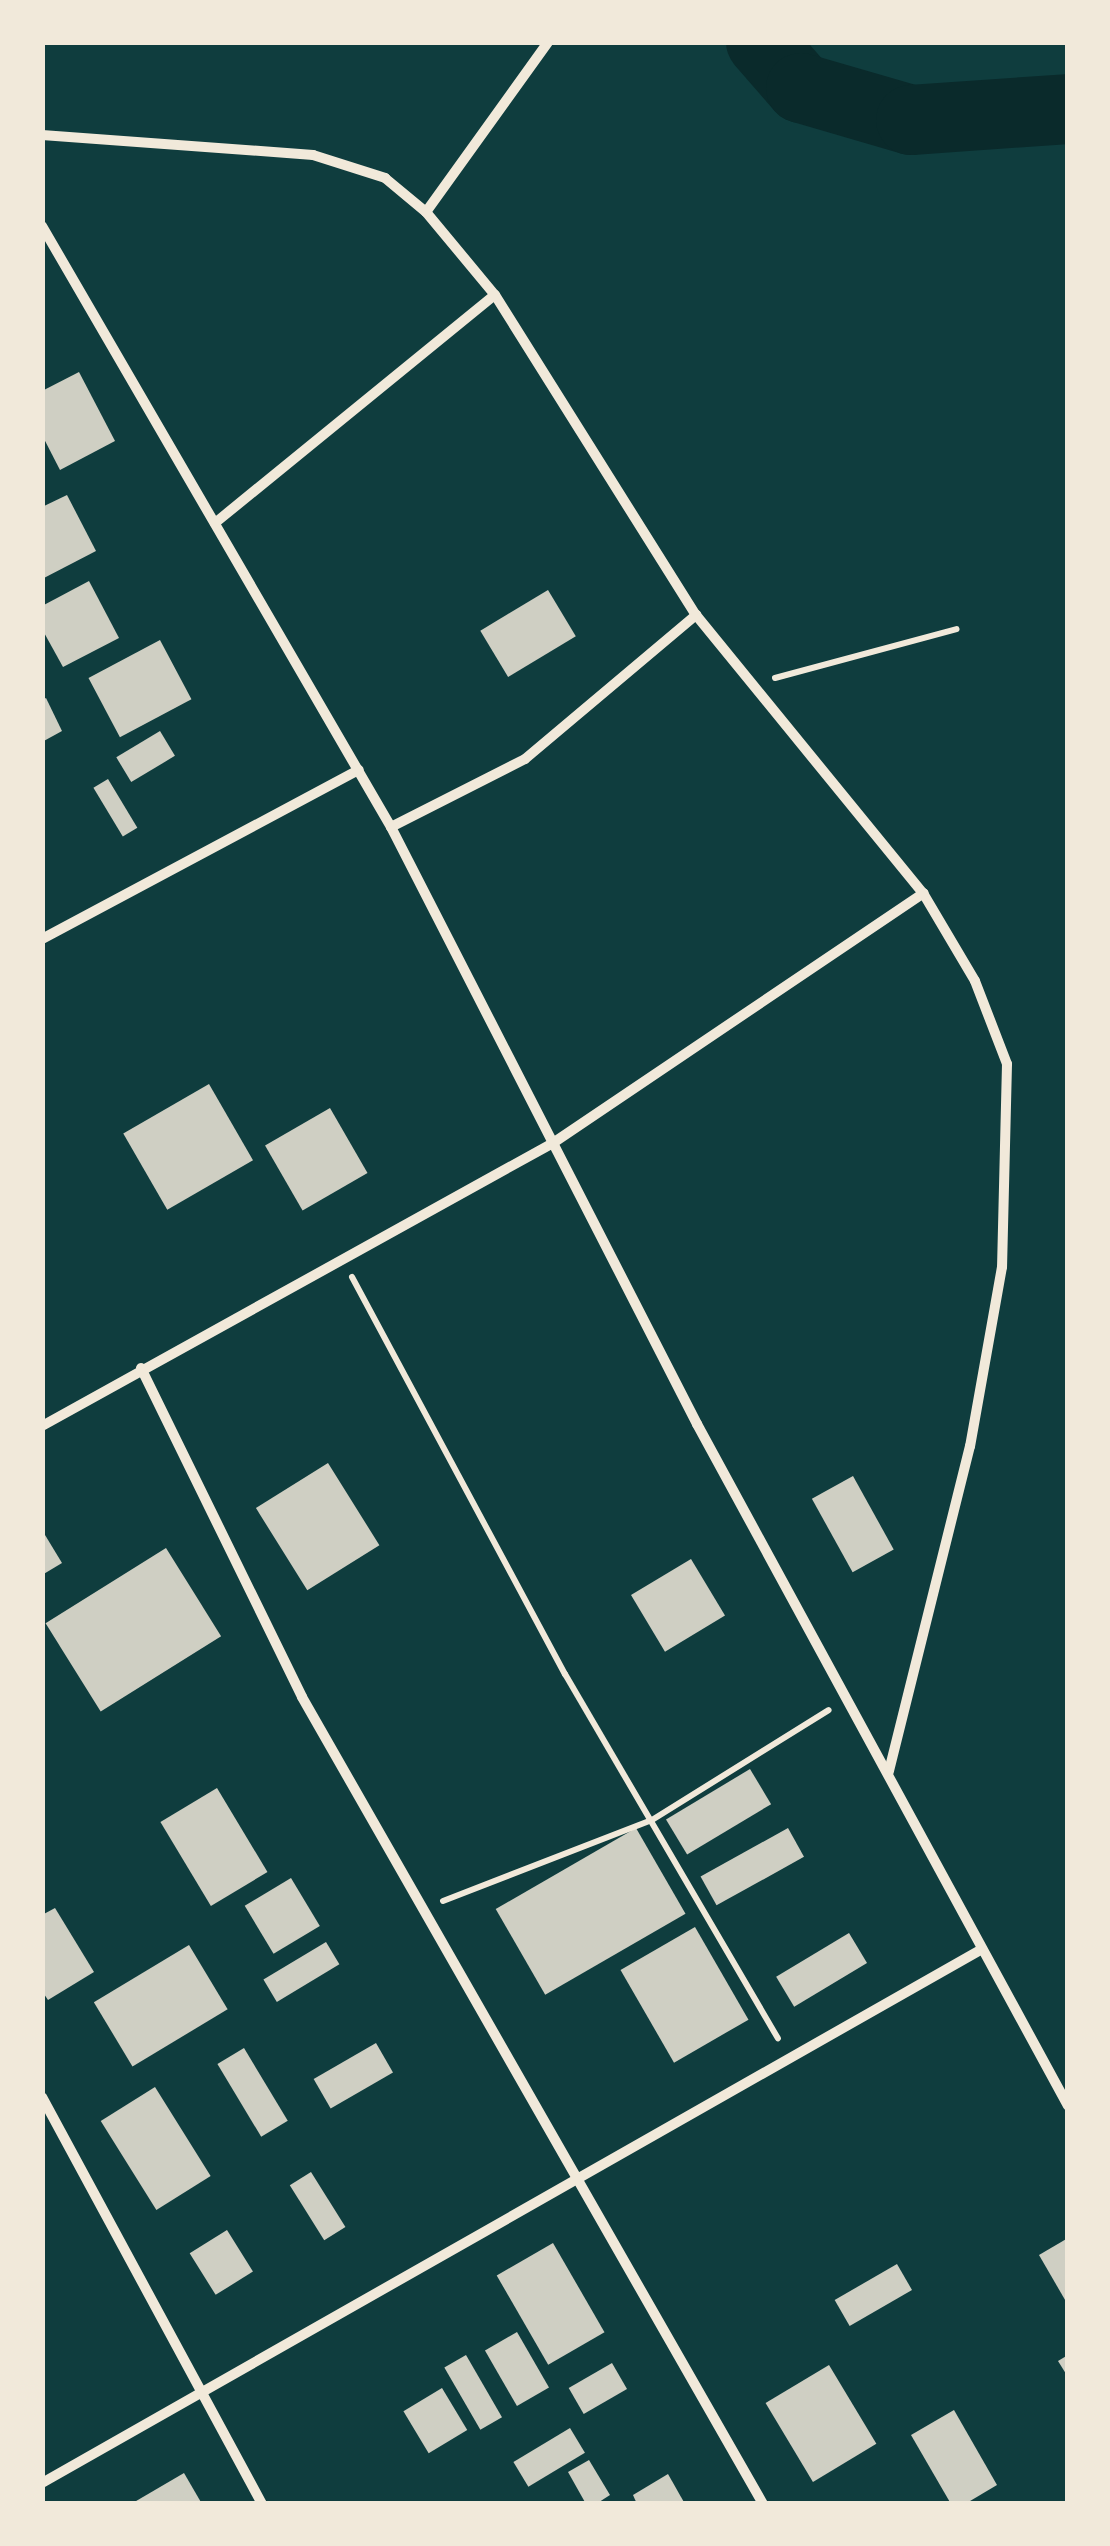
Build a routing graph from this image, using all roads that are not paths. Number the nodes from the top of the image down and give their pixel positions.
1 (548, 42) edge
2 (42, 135) edge
3 (426, 212) junction
4 (42, 226) edge
5 (495, 295) junction
6 (214, 522) junction
7 (696, 615) junction
8 (359, 770) junction
9 (392, 827) junction
10 (923, 893) junction
11 (42, 940) edge
12 (553, 1143) junction
13 (141, 1368) junction
14 (42, 1426) edge
15 (889, 1772) junction
16 (982, 1949) junction
17 (42, 2096) edge
18 (1068, 2106) edge
19 (576, 2177) junction
20 (202, 2393) junction
21 (42, 2483) edge
22 (262, 2504) edge
23 (762, 2504) edge

1 - 3 street
2 - 3 street
3 - 5 street
4 - 6 street
5 - 6 street
5 - 7 street
6 - 8 street
7 - 9 street
7 - 10 street
8 - 9 street
8 - 11 street
9 - 12 street
10 - 12 street
10 - 15 street
12 - 13 street
12 - 15 street
13 - 14 street
13 - 19 street
15 - 16 street
16 - 18 street
16 - 19 street
17 - 20 street
19 - 20 street
19 - 23 street
20 - 21 street
20 - 22 street

